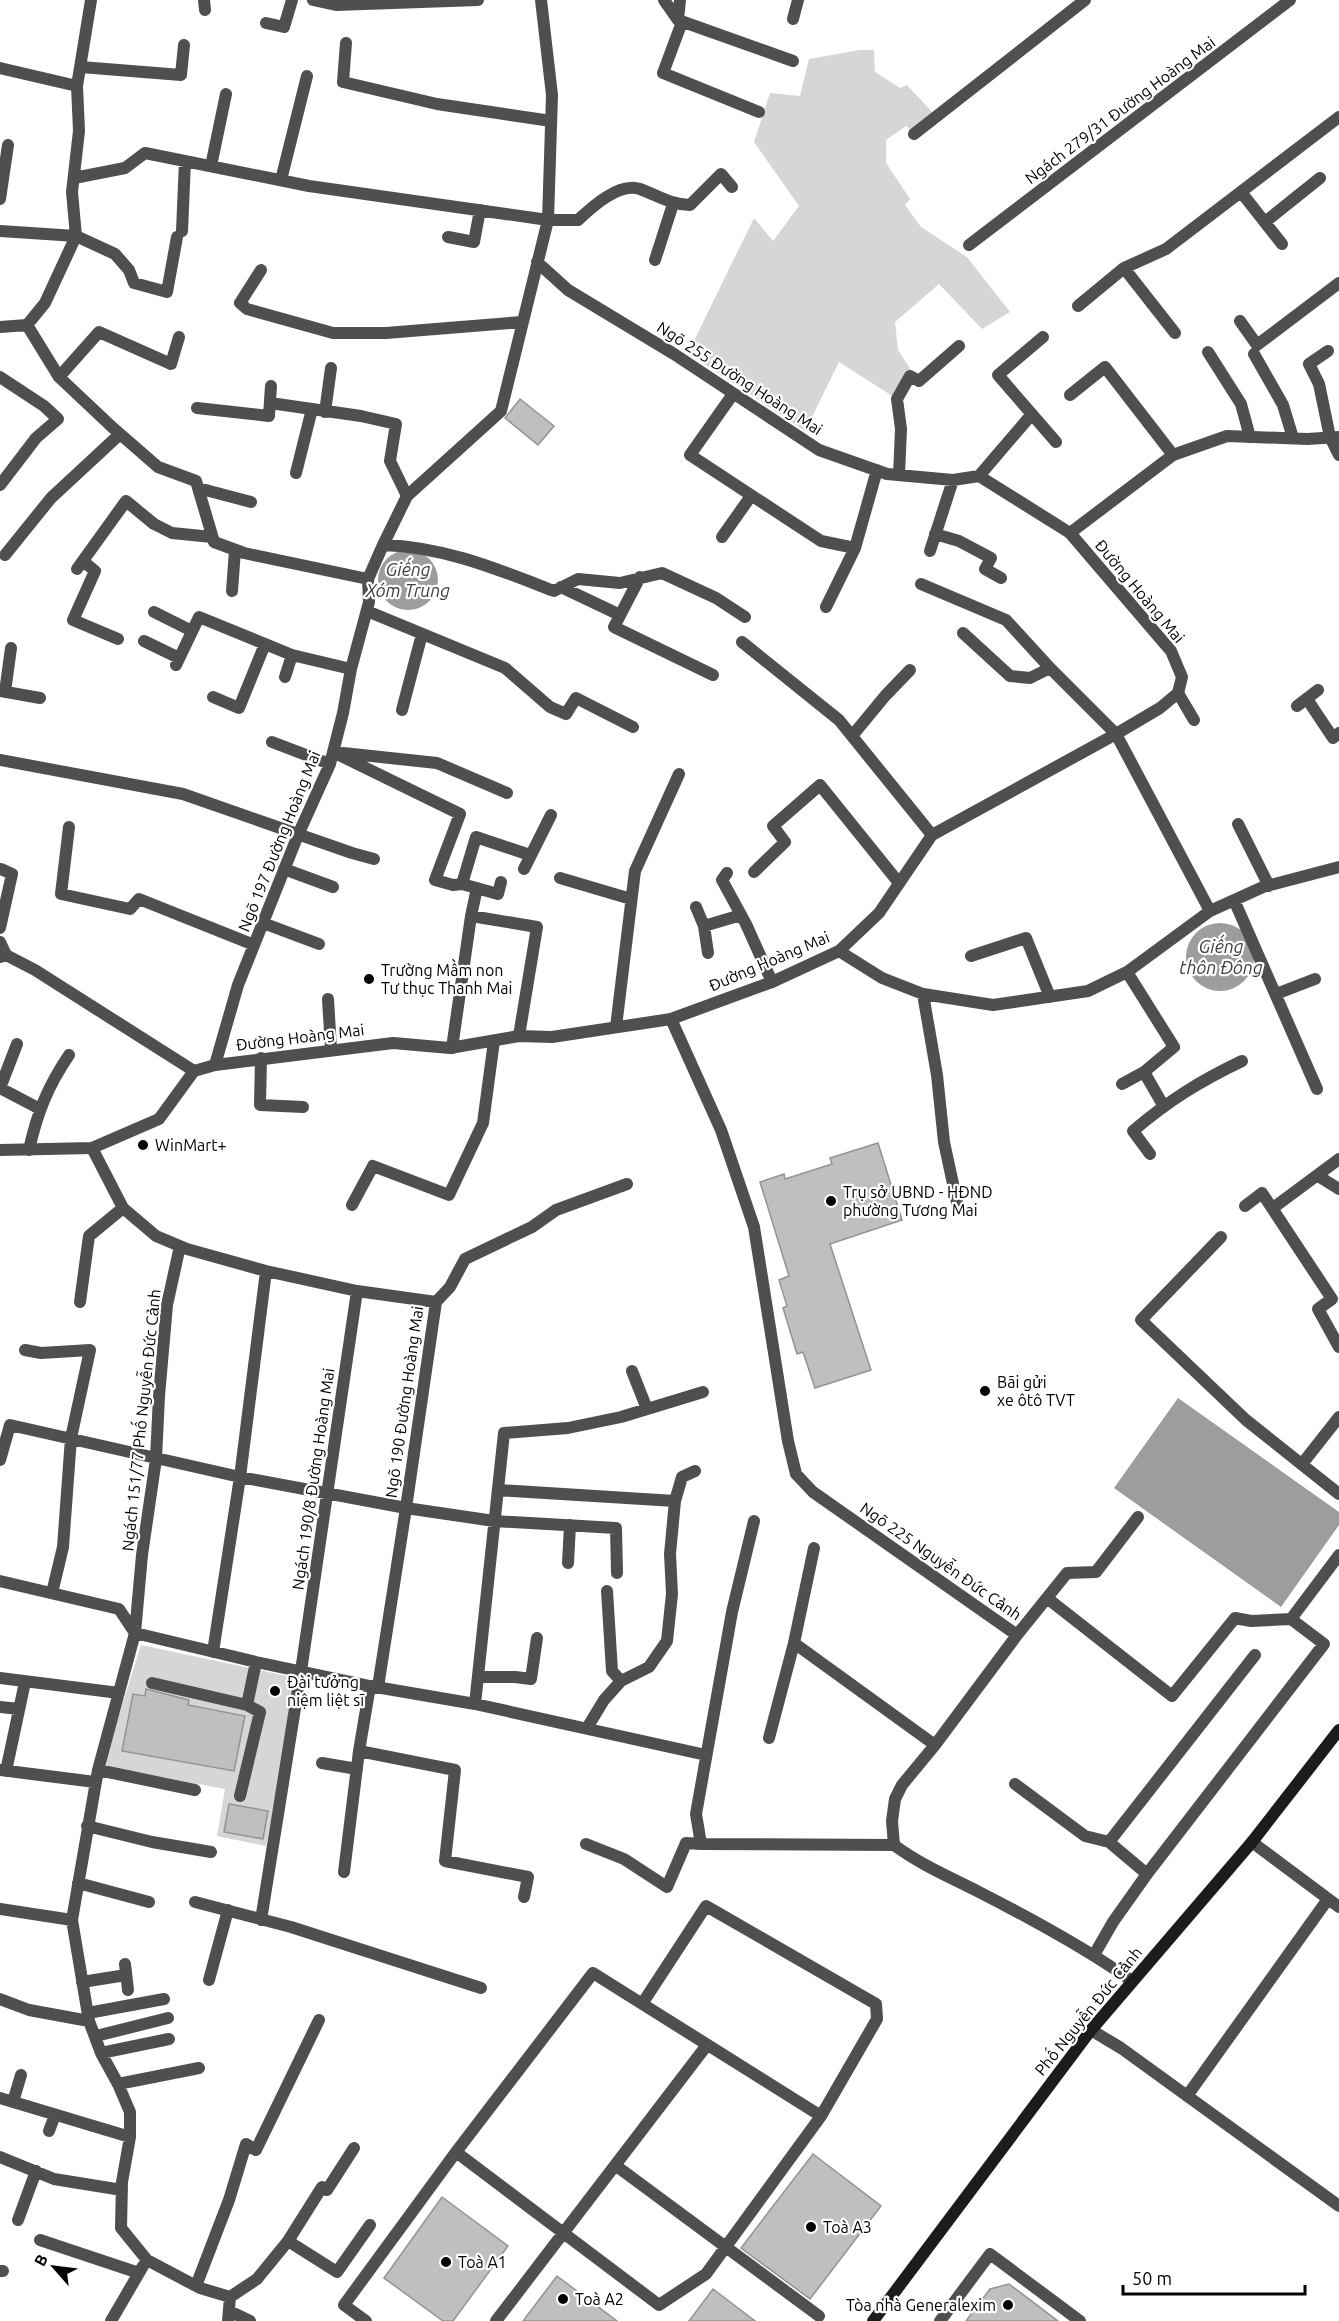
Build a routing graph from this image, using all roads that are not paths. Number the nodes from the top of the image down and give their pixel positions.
1 (91, 0) edge
2 (292, 0) edge
3 (313, 0) edge
4 (478, 0) edge
5 (541, 0) edge
6 (664, 0) edge
7 (680, 0) edge
8 (798, 0) edge
9 (1085, 0) edge
10 (1290, 0) edge
11 (793, 19) dead end
12 (680, 21) junction
13 (266, 23) dead end
14 (346, 43) dead end
15 (184, 45) dead end
16 (793, 61) dead end
17 (81, 67) junction
18 (0, 68) edge
19 (307, 76) dead end
20 (77, 86) junction
21 (226, 94) dead end
22 (759, 112) dead end
23 (1339, 117) edge
24 (551, 121) junction
25 (914, 134) dead end
26 (8, 145) dead end
27 (185, 161) junction
28 (211, 166) junction
29 (74, 178) junction
30 (1320, 178) dead end
31 (281, 180) junction
32 (732, 187) dead end
33 (1241, 192) junction
34 (0, 199) edge
35 (673, 204) junction
36 (480, 210) junction
37 (548, 220) junction
38 (1264, 222) junction
39 (0, 229) edge
40 (76, 236) junction
41 (448, 237) dead end
42 (1282, 244) dead end
43 (969, 245) dead end
44 (655, 260) dead end
45 (537, 262) junction
46 (1124, 268) junction
47 (261, 270) dead end
48 (1339, 283) edge
49 (1078, 306) dead end
50 (1240, 321) dead end
51 (522, 322) junction
52 (27, 325) junction
53 (0, 327) edge
54 (1175, 333) dead end
55 (179, 337) dead end
56 (1043, 337) dead end
57 (959, 346) dead end
58 (1328, 351) dead end
59 (1208, 352) dead end
60 (1254, 354) dead end
61 (331, 368) dead end
62 (0, 377) edge
63 (59, 377) junction
64 (271, 386) dead end
65 (733, 394) junction
66 (1070, 395) dead end
67 (270, 403) junction
68 (197, 408) dead end
69 (319, 410) junction
70 (1032, 414) junction
71 (120, 434) junction
72 (1250, 436) junction
73 (1335, 437) edge
74 (1293, 438) junction
75 (1056, 442) dead end
76 (1339, 454) edge
77 (1173, 455) junction
78 (877, 470) junction
79 (296, 473) dead end
80 (899, 475) junction
81 (978, 476) junction
82 (953, 480) junction
83 (0, 485) edge
84 (198, 488) junction
85 (407, 496) junction
86 (751, 496) junction
87 (251, 502) dead end
88 (1070, 533) junction
89 (934, 534) junction
90 (212, 537) junction
91 (722, 537) dead end
92 (383, 545) junction
93 (855, 548) junction
94 (235, 550) junction
95 (930, 551) dead end
96 (5, 555) dead end
97 (640, 578) junction
98 (1001, 578) dead end
99 (369, 579) junction
100 (921, 584) dead end
101 (561, 587) junction
102 (232, 591) dead end
103 (826, 607) dead end
104 (367, 611) junction
105 (154, 612) dead end
106 (620, 615) junction
107 (745, 617) dead end
108 (192, 631) junction
109 (963, 633) dead end
110 (422, 634) junction
111 (118, 639) dead end
112 (144, 641) dead end
113 (742, 642) dead end
114 (265, 644) junction
115 (11, 648) dead end
116 (292, 655) junction
117 (1050, 668) junction
118 (351, 669) junction
119 (910, 670) dead end
120 (713, 675) dead end
121 (285, 677) dead end
122 (1318, 690) dead end
123 (3, 692) edge
124 (1178, 693) junction
125 (213, 697) dead end
126 (40, 698) dead end
127 (402, 710) dead end
128 (1194, 720) dead end
129 (633, 727) dead end
130 (1116, 734) junction
131 (852, 736) junction
132 (1337, 739) edge
133 (272, 741) dead end
134 (331, 758) junction
135 (0, 760) edge
136 (679, 774) dead end
137 (507, 793) dead end
138 (551, 815) dead end
139 (1238, 824) dead end
140 (69, 827) dead end
141 (298, 835) junction
142 (932, 835) junction
143 (530, 855) junction
144 (375, 859) dead end
145 (1339, 867) edge
146 (1, 869) edge
147 (284, 869) junction
148 (524, 869) dead end
149 (754, 872) dead end
150 (727, 873) dead end
151 (560, 878) dead end
152 (501, 882) dead end
153 (899, 883) junction
154 (462, 884) junction
155 (1269, 886) junction
156 (333, 887) dead end
157 (477, 888) junction
158 (631, 899) junction
159 (1234, 900) junction
160 (696, 907) dead end
161 (1210, 912) junction
162 (741, 915) junction
163 (471, 916) junction
164 (263, 922) junction
165 (704, 926) junction
166 (0, 928) edge
167 (0, 942) edge
168 (319, 944) dead end
169 (254, 945) junction
170 (839, 951) junction
171 (708, 953) dead end
172 (3, 956) edge
173 (971, 956) dead end
174 (1127, 972) junction
175 (1315, 979) dead end
176 (772, 982) junction
177 (923, 994) junction
178 (1276, 994) junction
179 (1050, 997) junction
180 (328, 999) dead end
181 (671, 1019) junction
182 (616, 1027) junction
183 (519, 1036) junction
184 (494, 1041) junction
185 (17, 1044) dead end
186 (452, 1048) junction
187 (331, 1049) junction
188 (69, 1055) dead end
189 (261, 1058) junction
190 (1242, 1061) dead end
191 (215, 1065) junction
192 (194, 1071) junction
193 (1144, 1072) junction
194 (1122, 1084) dead end
195 (1317, 1089) dead end
196 (1163, 1105) junction
197 (303, 1107) dead end
198 (40, 1109) junction
199 (92, 1148) junction
200 (0, 1150) edge
201 (29, 1150) junction
202 (1150, 1154) dead end
203 (1339, 1159) edge
204 (1318, 1176) junction
205 (627, 1184) dead end
206 (1339, 1189) edge
207 (352, 1205) dead end
208 (1245, 1206) dead end
209 (958, 1207) dead end
210 (123, 1208) junction
211 (1273, 1208) junction
212 (1221, 1237) dead end
213 (180, 1246) junction
214 (266, 1271) junction
215 (357, 1291) junction
216 (80, 1302) dead end
217 (436, 1302) junction
218 (1339, 1347) edge
219 (26, 1350) dead end
220 (632, 1371) dead end
221 (703, 1392) dead end
222 (646, 1409) junction
223 (1339, 1417) edge
224 (71, 1438) junction
225 (156, 1459) junction
226 (0, 1460) edge
227 (1302, 1464) junction
228 (695, 1472) dead end
229 (240, 1477) junction
230 (498, 1490) junction
231 (328, 1493) junction
232 (1339, 1494) edge
233 (675, 1501) junction
234 (406, 1508) junction
235 (1138, 1517) dead end
236 (494, 1521) junction
237 (754, 1521) dead end
238 (570, 1525) junction
239 (814, 1548) dead end
240 (1339, 1555) edge
241 (568, 1563) dead end
242 (617, 1573) dead end
243 (0, 1581) edge
244 (608, 1591) dead end
245 (52, 1593) junction
246 (1047, 1598) junction
247 (1291, 1619) junction
248 (135, 1634) junction
249 (1017, 1635) junction
250 (537, 1638) dead end
251 (794, 1643) junction
252 (213, 1652) junction
253 (1255, 1655) dead end
254 (256, 1662) junction
255 (301, 1671) junction
256 (478, 1677) junction
257 (0, 1678) edge
258 (621, 1680) junction
259 (25, 1682) junction
260 (152, 1683) dead end
261 (374, 1687) junction
262 (120, 1693) junction
263 (475, 1704) junction
264 (247, 1705) junction
265 (0, 1707) edge
266 (19, 1709) junction
267 (588, 1728) junction
268 (1339, 1730) edge
269 (769, 1738) dead end
270 (935, 1745) junction
271 (359, 1751) junction
272 (706, 1755) junction
273 (322, 1763) dead end
274 (357, 1769) junction
275 (3, 1771) edge
276 (96, 1776) junction
277 (1015, 1784) dead end
278 (195, 1790) dead end
279 (240, 1796) dead end
280 (87, 1826) junction
281 (1109, 1842) junction
282 (1252, 1842) junction
283 (586, 1844) dead end
284 (701, 1844) junction
285 (894, 1845) junction
286 (211, 1852) dead end
287 (344, 1872) dead end
288 (1147, 1874) junction
289 (78, 1883) junction
290 (524, 1896) dead end
291 (1328, 1899) junction
292 (149, 1902) dead end
293 (195, 1902) dead end
294 (1339, 1907) edge
295 (0, 1909) edge
296 (228, 1910) junction
297 (72, 1920) junction
298 (261, 1920) junction
299 (1094, 1955) junction
300 (209, 1980) dead end
301 (1132, 1981) junction
302 (82, 1982) junction
303 (481, 1988) dead end
304 (128, 1990) dead end
305 (0, 1999) edge
306 (164, 1999) dead end
307 (642, 2004) junction
308 (88, 2017) junction
309 (168, 2018) dead end
310 (319, 2020) dead end
311 (1091, 2030) junction
312 (96, 2036) junction
313 (169, 2039) dead end
314 (707, 2045) junction
315 (101, 2054) junction
316 (199, 2068) dead end
317 (21, 2075) dead end
318 (118, 2084) junction
319 (1187, 2096) junction
320 (0, 2098) edge
321 (13, 2102) junction
322 (55, 2115) junction
323 (821, 2116) junction
324 (49, 2131) dead end
325 (130, 2137) junction
326 (354, 2148) dead end
327 (456, 2152) junction
328 (0, 2157) edge
329 (615, 2165) junction
330 (36, 2171) junction
331 (122, 2190) junction
332 (1339, 2206) edge
333 (18, 2220) dead end
334 (370, 2225) dead end
335 (563, 2233) junction
336 (40, 2240) dead end
337 (288, 2241) junction
338 (726, 2246) junction
339 (147, 2260) junction
340 (139, 2273) junction
341 (196, 2286) junction
342 (230, 2297) junction
343 (228, 2316) edge
344 (819, 2316) dead end
345 (111, 2321) edge
346 (250, 2321) edge
347 (366, 2321) edge
348 (496, 2321) edge
349 (873, 2321) edge
350 (940, 2321) edge
351 (1080, 2321) edge

1 - 17 street
2 - 13 street
3 - 4 street
5 - 24 street, Ngõ 197 Đường Hoàng Mai
6 - 12 street
7 - 12 street
8 - 11 street
9 - 25 street
10 - 43 street, Ngách 279/31 Đường Hoàng Mai
12 - 16 street
12 - 22 street
14 - 24 street
15 - 17 street
17 - 20 street
18 - 20 street
19 - 31 street
20 - 29 street
21 - 28 street
23 - 33 street
24 - 37 street, Ngõ 197 Đường Hoàng Mai
26 - 34 street
27 - 28 street
27 - 29 street
27 - 40 street
28 - 31 street
29 - 40 street
30 - 38 street
31 - 36 street
32 - 35 street
33 - 38 street
33 - 46 street
35 - 37 street
35 - 44 street
36 - 37 street
36 - 41 street
37 - 45 street, Ngõ 197 Đường Hoàng Mai
38 - 42 street
39 - 40 street
40 - 52 street
45 - 51 street, Ngõ 197 Đường Hoàng Mai
45 - 65 street, Ngõ 255 Đường Hoàng Mai
46 - 49 street
46 - 54 street
47 - 51 street
48 - 50 street
51 - 85 street, Ngõ 197 Đường Hoàng Mai
52 - 53 street
52 - 63 street
55 - 63 street
56 - 70 street
57 - 80 street
58 - 73 street
59 - 72 street
60 - 74 street
61 - 69 street
62 - 83 street
63 - 71 street
64 - 67 street
65 - 78 street, Ngõ 255 Đường Hoàng Mai
65 - 86 street
66 - 77 street
67 - 68 street
67 - 69 street
69 - 79 street
69 - 85 street
70 - 75 street
70 - 81 street
71 - 84 street
71 - 96 street
72 - 74 street, Đường Hoàng Mai
72 - 77 street, Đường Hoàng Mai
73 - 74 street, Đường Hoàng Mai
73 - 76 street
77 - 88 street, Đường Hoàng Mai
78 - 80 street, Ngõ 255 Đường Hoàng Mai
78 - 93 street
80 - 82 street, Ngõ 255 Đường Hoàng Mai
81 - 82 street, Ngõ 255 Đường Hoàng Mai
81 - 88 street
82 - 89 street
84 - 87 street
84 - 90 street
85 - 92 street, Ngõ 197 Đường Hoàng Mai
86 - 91 street
86 - 93 street
88 - 124 street, Đường Hoàng Mai
89 - 95 street
89 - 98 street
90 - 94 street
90 - 111 street
92 - 99 street, Ngõ 197 Đường Hoàng Mai
92 - 101 street
93 - 103 street
94 - 99 street
94 - 102 street
97 - 101 street
97 - 106 street
97 - 107 street
99 - 104 street, Ngõ 197 Đường Hoàng Mai
100 - 117 street
101 - 106 street
104 - 110 street
104 - 118 street, Ngõ 197 Đường Hoàng Mai
105 - 108 street
106 - 120 street
108 - 112 street
108 - 114 street
109 - 117 street
110 - 127 street
110 - 129 street
113 - 131 street
114 - 116 street
114 - 125 street
115 - 123 street
116 - 118 street
116 - 121 street
117 - 130 street
118 - 134 street, Ngõ 197 Đường Hoàng Mai
119 - 131 street
122 - 132 street
123 - 126 street
124 - 128 street
124 - 130 street, Đường Hoàng Mai
130 - 142 street, Đường Hoàng Mai
130 - 161 street
131 - 142 street
133 - 134 street
134 - 137 street
134 - 141 street, Ngõ 197 Đường Hoàng Mai
134 - 154 street
135 - 141 street
136 - 158 street
138 - 143 street
139 - 155 street
140 - 169 street
141 - 144 street
141 - 147 street, Ngõ 197 Đường Hoàng Mai
142 - 153 street, Đường Hoàng Mai
143 - 148 street
143 - 154 street
145 - 155 street
146 - 166 street
147 - 156 street
147 - 164 street, Ngõ 197 Đường Hoàng Mai
149 - 153 street
150 - 162 street
151 - 158 street
152 - 157 street
153 - 170 street, Đường Hoàng Mai
154 - 157 street
155 - 159 street
157 - 163 street
158 - 182 street
159 - 161 street
159 - 178 street
160 - 165 street
161 - 174 street
162 - 165 street
162 - 176 street
163 - 183 street
163 - 186 street
164 - 168 street
164 - 169 street, Ngõ 197 Đường Hoàng Mai
165 - 171 street
167 - 172 street
169 - 191 street, Ngõ 197 Đường Hoàng Mai
170 - 176 street, Đường Hoàng Mai
170 - 177 street
172 - 192 street
173 - 179 street
174 - 179 street
174 - 193 street
175 - 178 street
176 - 181 street, Đường Hoàng Mai
177 - 179 street
177 - 209 street
178 - 195 street
180 - 187 street
181 - 182 street, Đường Hoàng Mai
181 - 249 street, Ngõ 225 Nguyễn Đức Cảnh
182 - 183 street, Đường Hoàng Mai
183 - 184 street, Đường Hoàng Mai
184 - 186 street, Đường Hoàng Mai
184 - 207 street
185 - 198 street
186 - 187 street, Đường Hoàng Mai
187 - 189 street, Đường Hoàng Mai
188 - 198 street
189 - 191 street, Đường Hoàng Mai
189 - 197 street
190 - 196 street
191 - 192 street, Đường Hoàng Mai
192 - 199 street
193 - 194 street
193 - 196 street
196 - 202 street
198 - 201 street
199 - 201 street
199 - 210 street, Ngõ 190 Đường Hoàng Mai
200 - 201 street
203 - 204 street
204 - 206 street
204 - 211 street
205 - 217 street
208 - 211 street
210 - 213 street, Ngõ 190 Đường Hoàng Mai
210 - 216 street
211 - 218 street
212 - 227 street
213 - 214 street, Ngõ 190 Đường Hoàng Mai
213 - 225 street, Ngách 151/77 Phố Nguyễn Đức Cảnh
214 - 215 street, Ngõ 190 Đường Hoàng Mai
214 - 229 street
215 - 217 street, Ngõ 190 Đường Hoàng Mai
215 - 231 street, Ngách 190/8 Đường Hoàng Mai
217 - 234 street, Ngõ 190 Đường Hoàng Mai
219 - 224 street
220 - 222 street
221 - 222 street
222 - 230 street
223 - 227 street
224 - 225 street, Ngõ 190 Đường Hoàng Mai
224 - 226 street, Ngõ 190 Đường Hoàng Mai
224 - 245 street
225 - 229 street, Ngõ 190 Đường Hoàng Mai
225 - 248 street, Ngách 151/77 Phố Nguyễn Đức Cảnh
227 - 232 street
228 - 233 street
229 - 231 street, Ngõ 190 Đường Hoàng Mai
229 - 252 street
230 - 233 street
230 - 236 street
231 - 234 street, Ngõ 190 Đường Hoàng Mai
231 - 255 street, Ngách 190/8 Đường Hoàng Mai
233 - 258 street
234 - 236 street, Ngõ 190 Đường Hoàng Mai
234 - 261 street
235 - 246 street
236 - 238 street, Ngõ 190 Đường Hoàng Mai
236 - 256 street
237 - 272 street
238 - 241 street
238 - 242 street, Ngõ 190 Đường Hoàng Mai
239 - 251 street
240 - 247 street
243 - 245 street
244 - 258 street
245 - 248 street
246 - 247 street
246 - 249 street
247 - 288 street
248 - 252 street
248 - 262 street, Ngách 151/77 Phố Nguyễn Đức Cảnh
249 - 270 street, Ngõ 225 Nguyễn Đức Cảnh
250 - 256 street
251 - 269 street
251 - 270 street
252 - 254 street
253 - 281 street
254 - 255 street
254 - 264 street
255 - 261 street
255 - 298 street, Ngách 190/8 Đường Hoàng Mai
256 - 263 street
257 - 259 street
258 - 267 street
259 - 262 street
259 - 266 street
260 - 264 street
261 - 263 street
261 - 271 street
262 - 276 street, Ngách 151/77 Phố Nguyễn Đức Cảnh
263 - 267 street
264 - 279 street
265 - 266 street
266 - 275 street
267 - 272 street
268 - 282 street, Phố Nguyễn Đức Cảnh
270 - 285 street, Ngõ 225 Nguyễn Đức Cảnh
271 - 274 street
271 - 290 street
272 - 284 street
273 - 274 street
274 - 287 street
275 - 276 street
276 - 278 street
276 - 280 street, Ngách 151/77 Phố Nguyễn Đức Cảnh
277 - 281 street
280 - 286 street
280 - 289 street, Ngách 151/77 Phố Nguyễn Đức Cảnh
281 - 288 street
282 - 291 street
282 - 301 street, Phố Nguyễn Đức Cảnh
283 - 284 street
284 - 285 street
285 - 299 street
288 - 299 street
289 - 292 street
289 - 297 street, Ngách 151/77 Phố Nguyễn Đức Cảnh
291 - 294 street
291 - 319 street
293 - 296 street
295 - 297 street
296 - 298 street
296 - 300 street
297 - 302 street, Ngách 151/77 Phố Nguyễn Đức Cảnh
298 - 303 street
299 - 301 street
301 - 311 street, Phố Nguyễn Đức Cảnh
302 - 304 street
302 - 308 street, Ngách 151/77 Phố Nguyễn Đức Cảnh
305 - 308 street
306 - 308 street
307 - 314 street
307 - 323 street
307 - 327 street
308 - 312 street, Ngách 151/77 Phố Nguyễn Đức Cảnh
309 - 312 street
310 - 341 street
311 - 319 street
311 - 349 street, Phố Nguyễn Đức Cảnh
312 - 315 street, Ngách 151/77 Phố Nguyễn Đức Cảnh
313 - 315 street
314 - 323 street
314 - 329 street
315 - 318 street, Ngách 151/77 Phố Nguyễn Đức Cảnh
316 - 318 street
317 - 321 street
318 - 325 street, Ngách 151/77 Phố Nguyễn Đức Cảnh
319 - 332 street
320 - 321 street
321 - 322 street
322 - 324 street
322 - 325 street
323 - 338 street
325 - 331 street, Ngách 151/77 Phố Nguyễn Đức Cảnh
326 - 337 street
327 - 335 street
327 - 347 street
328 - 330 street
329 - 335 street
329 - 338 street
330 - 331 street
330 - 333 street
331 - 339 street, Ngách 151/77 Phố Nguyễn Đức Cảnh
334 - 337 street
335 - 338 street
335 - 348 street
336 - 340 street
337 - 342 street
338 - 344 street
339 - 340 street
339 - 341 street
340 - 345 street
341 - 342 street
342 - 343 street
343 - 346 street
350 - 351 street

